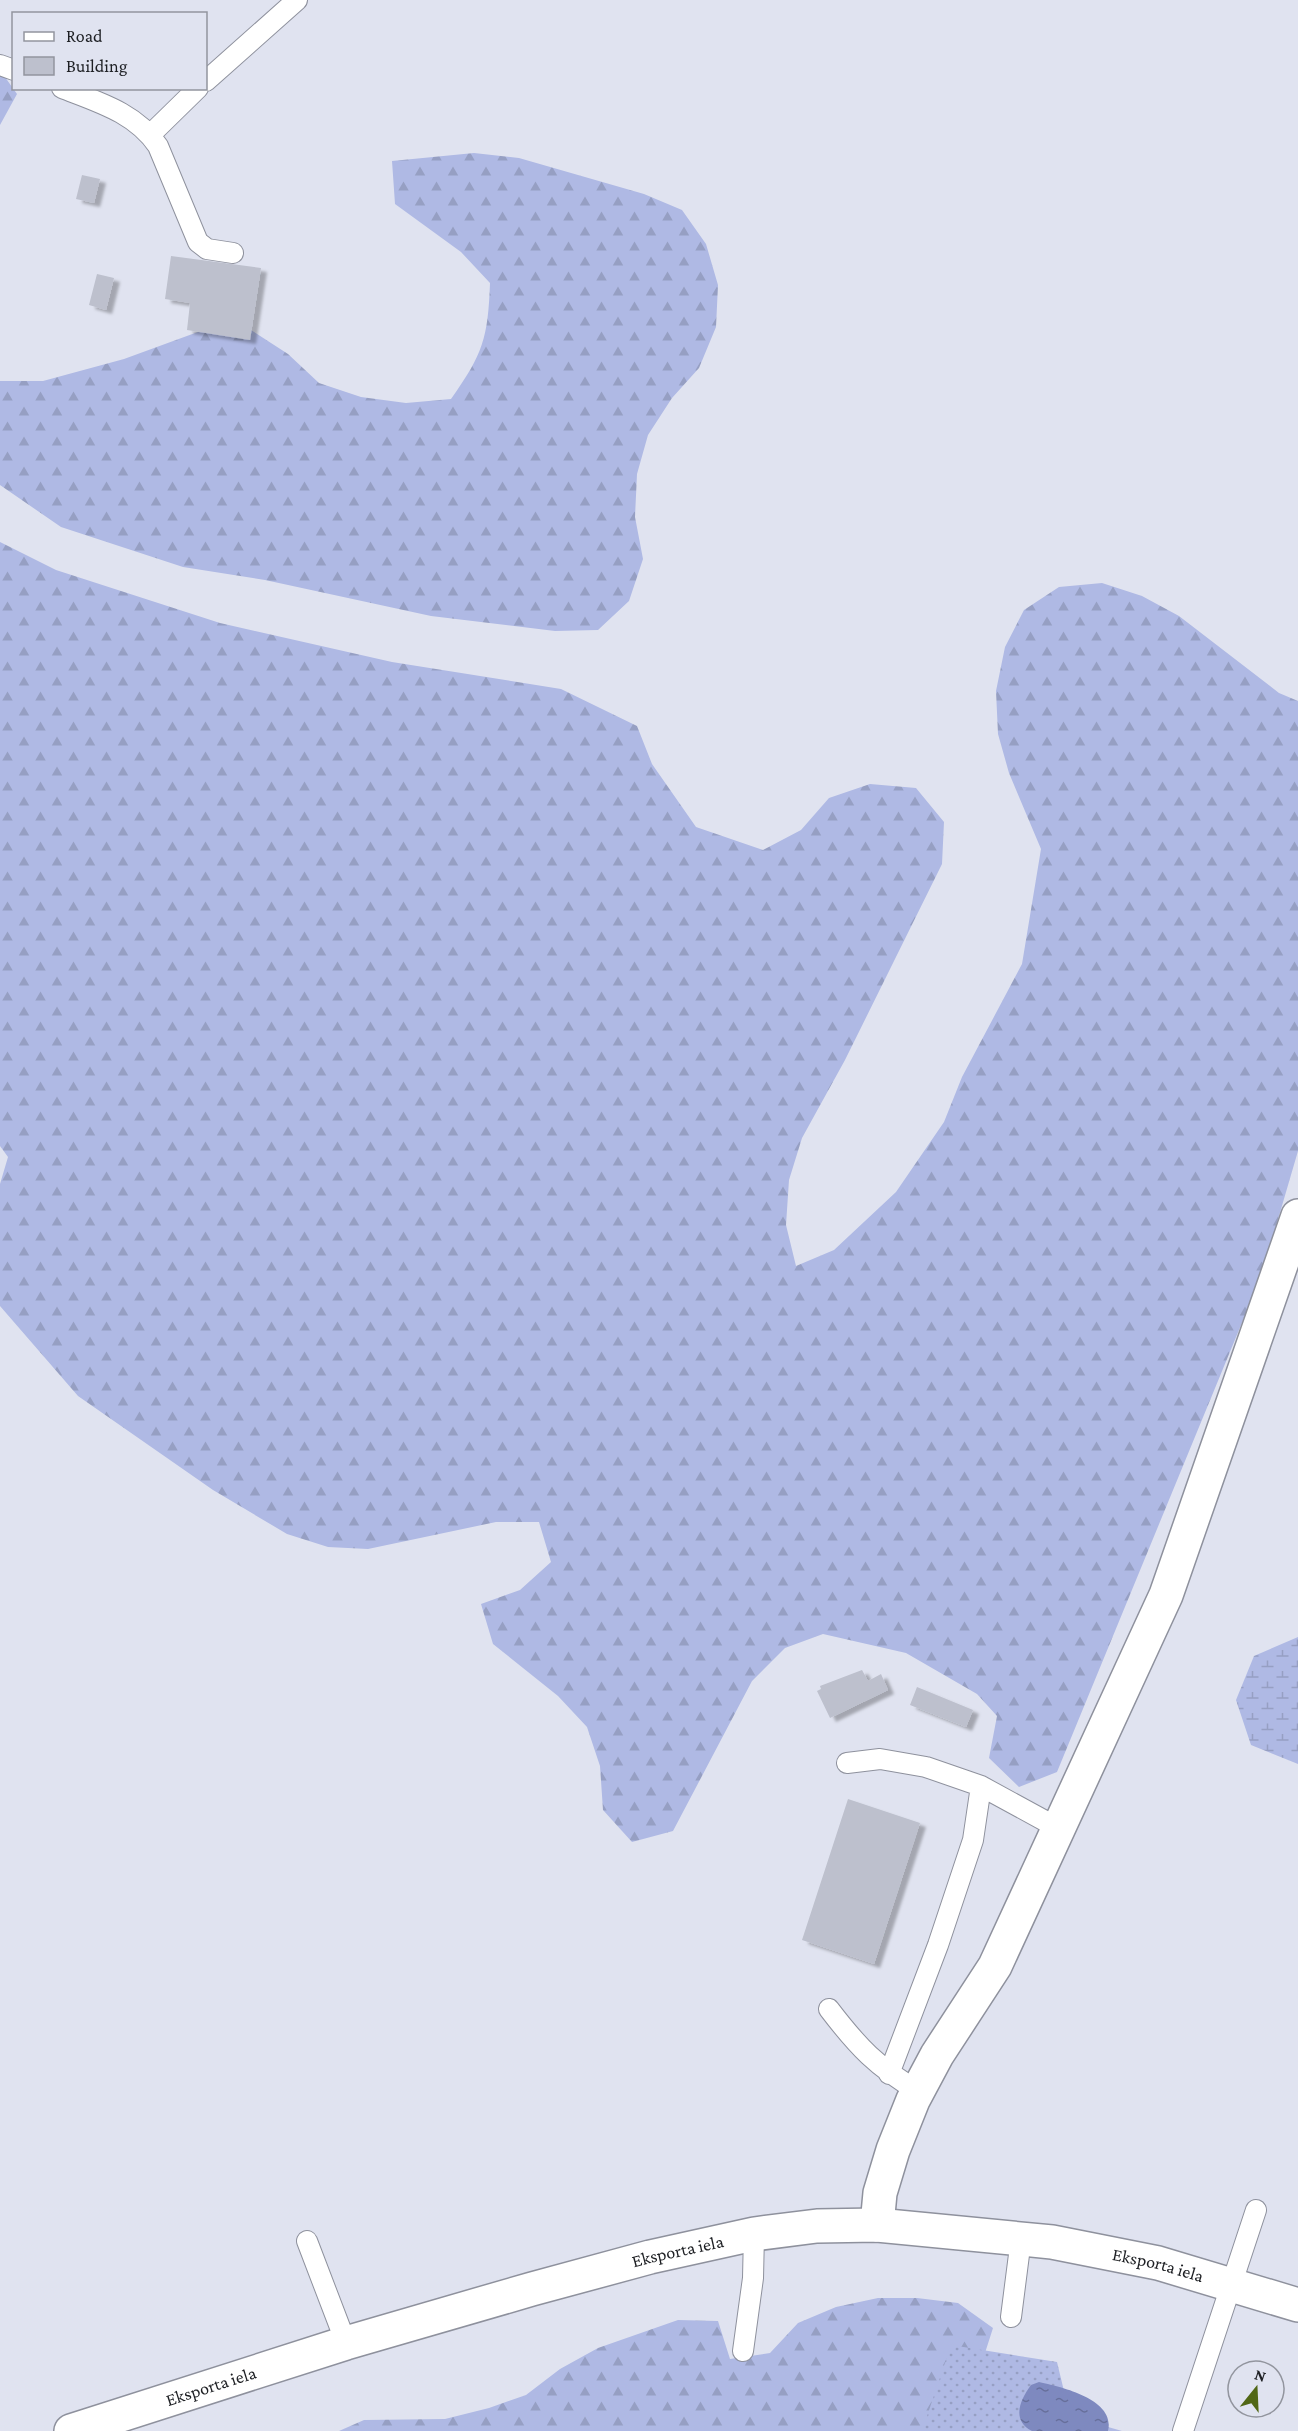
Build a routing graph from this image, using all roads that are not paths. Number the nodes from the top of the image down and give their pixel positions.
1 (297, 0) edge
2 (207, 80) edge
3 (67, 90) edge
4 (196, 90) edge
5 (150, 135) junction
6 (233, 253) dead end
7 (1298, 1216) edge
8 (847, 1763) dead end
9 (981, 1786) junction
10 (1058, 1828) junction
11 (829, 2009) dead end
12 (889, 2074) junction
13 (918, 2091) junction
14 (1256, 2210) dead end
15 (877, 2225) junction
16 (754, 2234) junction
17 (1021, 2239) junction
18 (307, 2241) dead end
19 (1232, 2285) junction
20 (1298, 2305) edge
21 (1011, 2317) dead end
22 (346, 2343) junction
23 (743, 2350) dead end
24 (71, 2431) edge
25 (1183, 2431) edge

1 - 2 lane
3 - 5 lane
4 - 5 lane
5 - 6 lane
7 - 10 street
8 - 9 lane
9 - 10 lane
9 - 12 lane
10 - 13 street
11 - 12 lane
12 - 13 lane
13 - 15 street
14 - 19 lane
15 - 16 street, Eksporta iela
15 - 17 street, Eksporta iela
16 - 22 street, Eksporta iela
16 - 23 lane
17 - 19 street, Eksporta iela
17 - 21 lane
18 - 22 lane
19 - 20 street, Eksporta iela
19 - 25 lane
22 - 24 street, Eksporta iela

